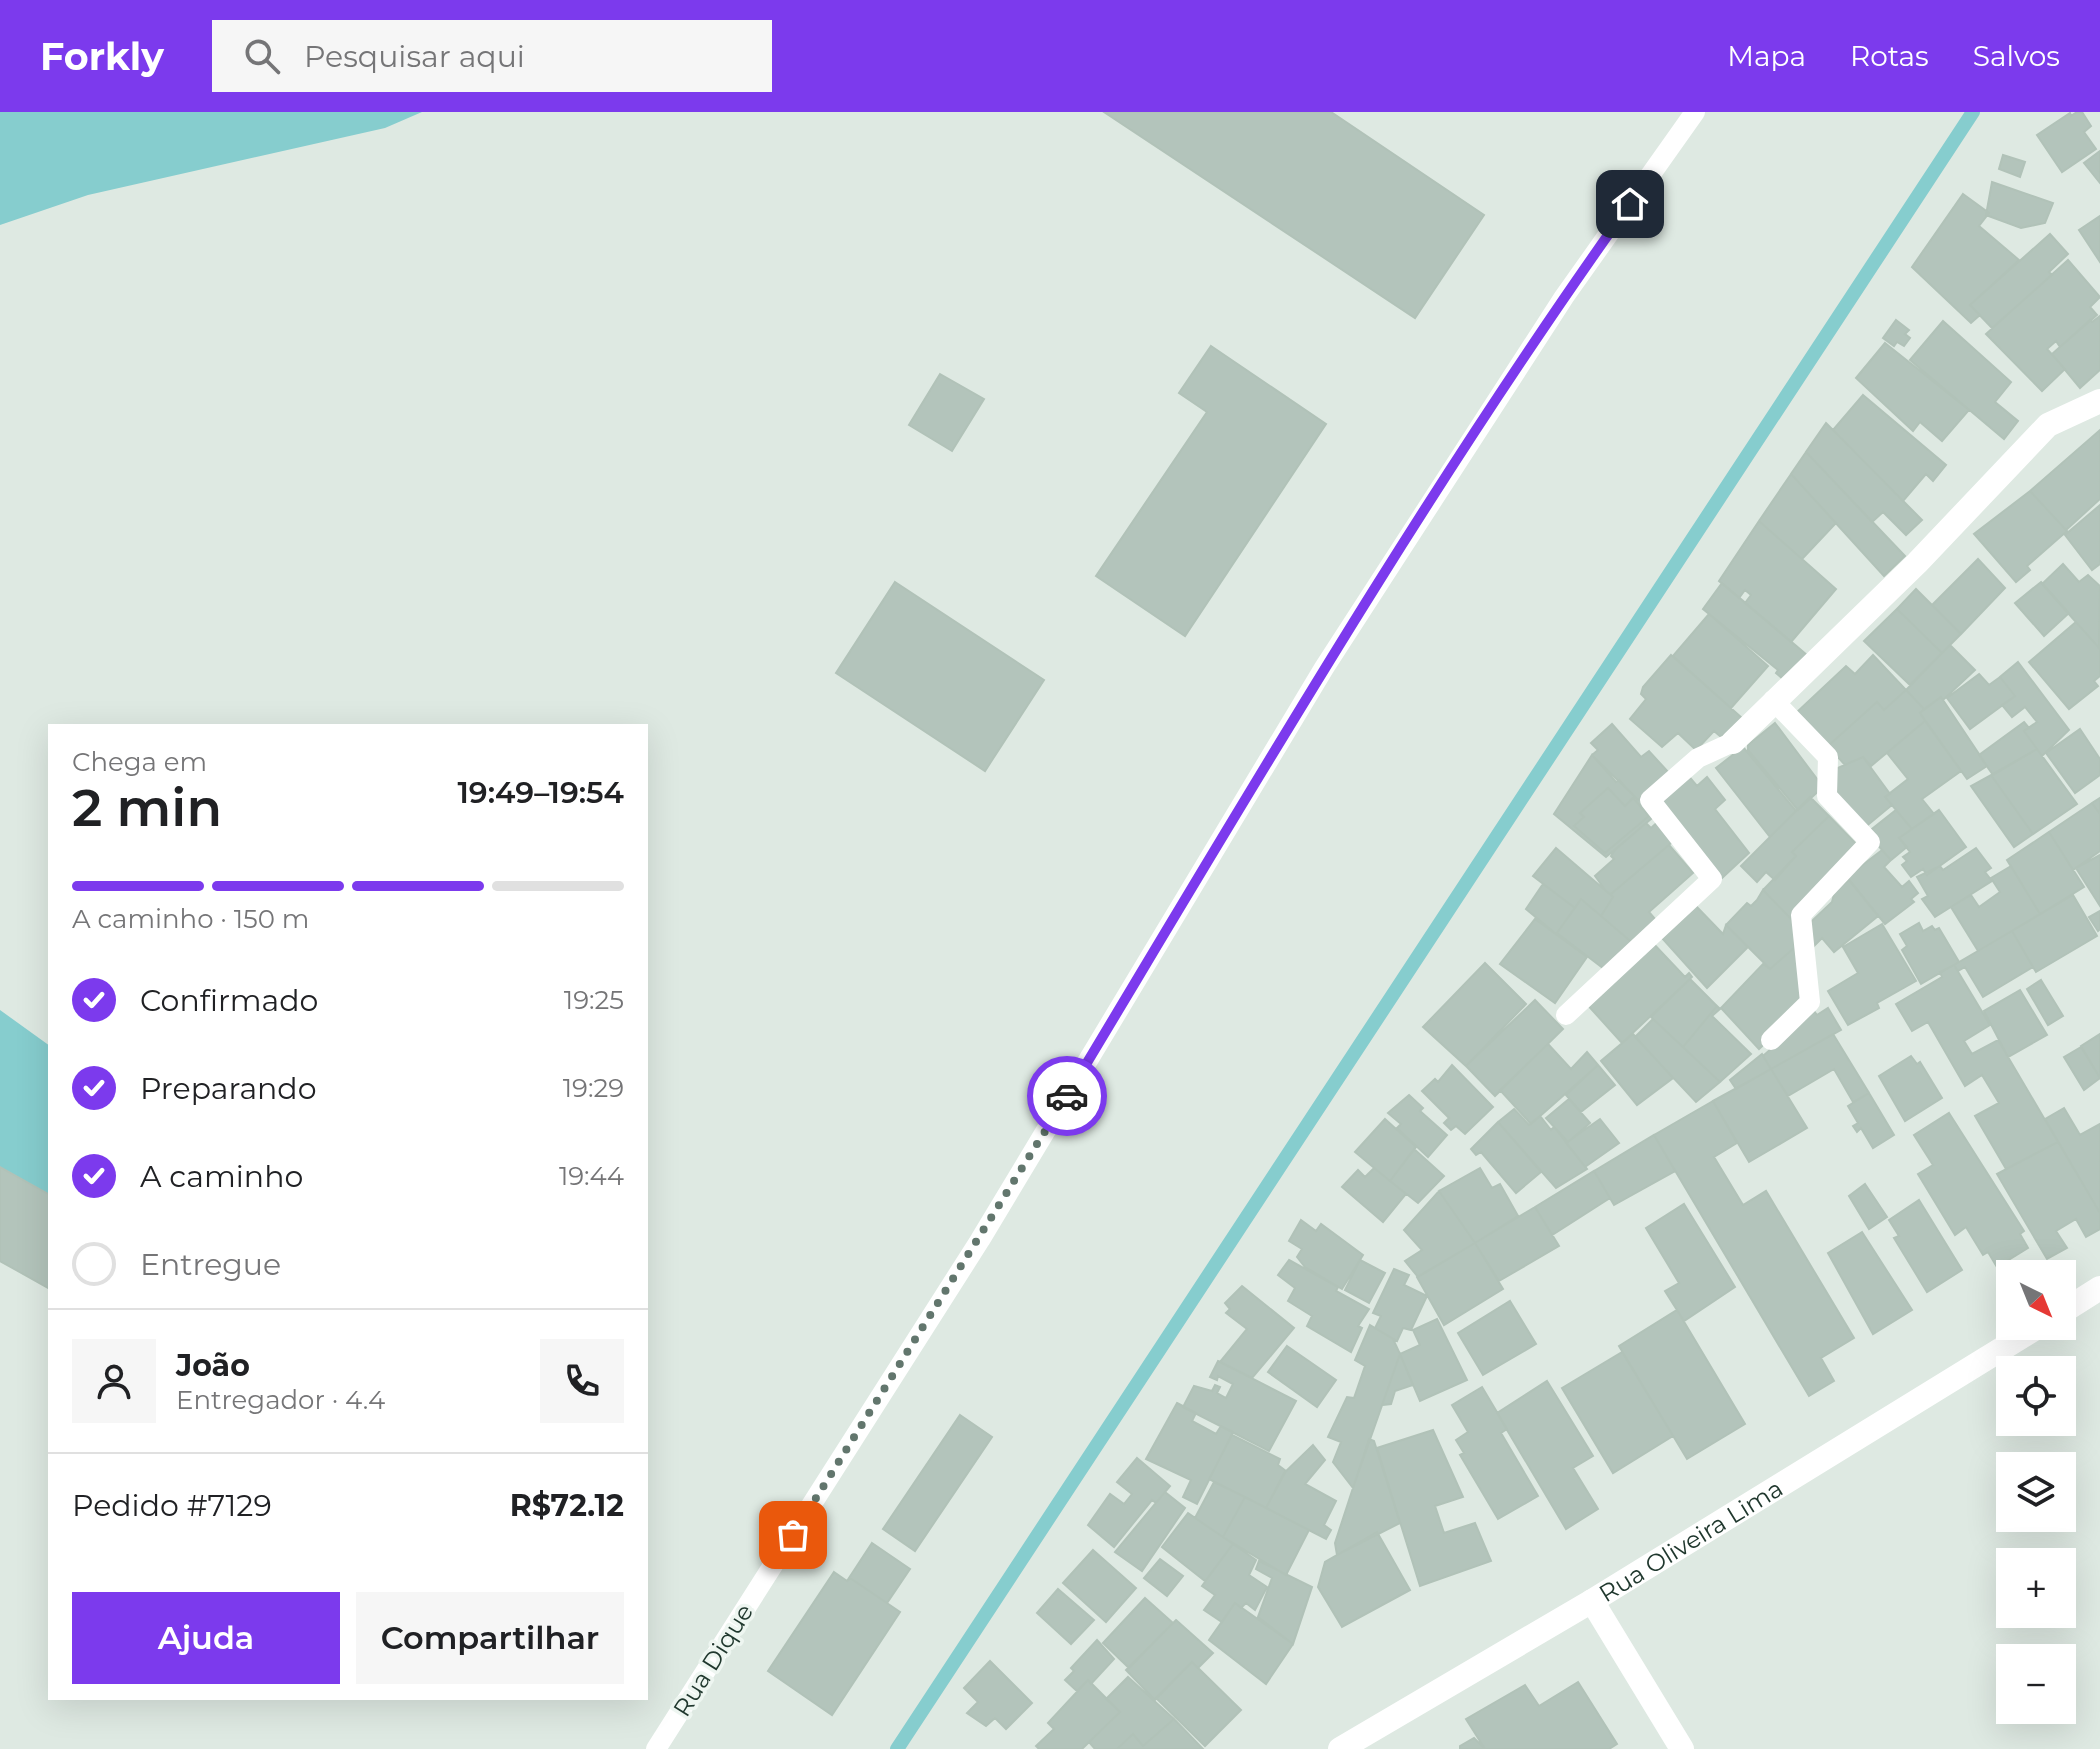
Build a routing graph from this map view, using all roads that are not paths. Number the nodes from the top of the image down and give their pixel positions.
1 (1695, 112) edge
2 (2100, 401) edge
3 (1773, 700) junction
4 (1733, 742) joint
5 (1566, 1015) dead end
6 (1771, 1040) dead end
7 (2100, 1288) edge
8 (2076, 1303) edge
9 (2016, 1340) edge
10 (1592, 1601) junction
11 (656, 1749) edge
12 (1340, 1749) edge
13 (1682, 1749) edge

1 - 11 lane, Rua Dique
2 - 3 street
3 - 4 street
3 - 6 lane
4 - 5 lane
7 - 8 street
9 - 10 street, Rua Oliveira Lima
10 - 12 street, Rua Oliveira Lima
10 - 13 street

